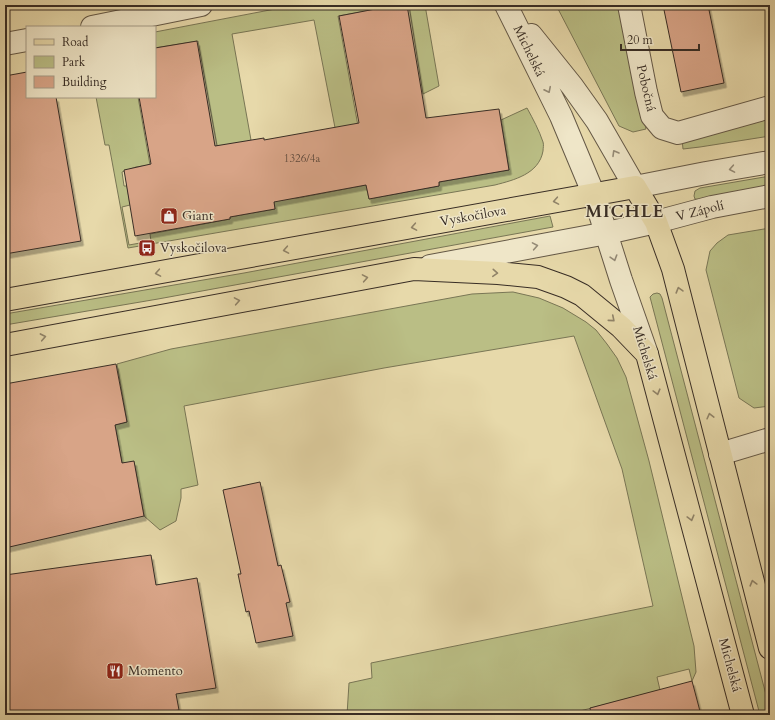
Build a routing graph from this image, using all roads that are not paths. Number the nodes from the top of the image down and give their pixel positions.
1 (201, 5) edge
2 (506, 5) edge
3 (630, 5) edge
4 (97, 26) edge
5 (26, 40) edge
6 (5, 44) edge
7 (770, 107) edge
8 (770, 162) edge
9 (635, 187) junction
10 (594, 194) junction
11 (770, 196) edge
12 (656, 222) junction
13 (607, 233) junction
14 (414, 269) junction
15 (5, 300) edge
16 (5, 345) edge
17 (647, 354) junction
18 (770, 439) edge
19 (720, 454) junction
20 (770, 648) edge
21 (743, 715) edge

1 - 4 street
9 -> 2 street, Michelská
2 -> 10 street, Michelská
3 - 7 street, Pobočná
5 - 6 street
8 -> 9 street
9 - 10 main road, Vyskočilova
9 - 12 main road, Michelská
10 - 13 street, Michelská
10 -> 15 main road, Vyskočilova
11 - 12 street, V Zápolí
12 - 13 street, V Zápolí
19 -> 12 main road, Michelská
14 -> 13 street
13 -> 17 street, Michelská
16 -> 14 main road
14 -> 17 main road
17 -> 21 main road, Michelská
18 - 19 street
20 -> 19 main road, Michelská

